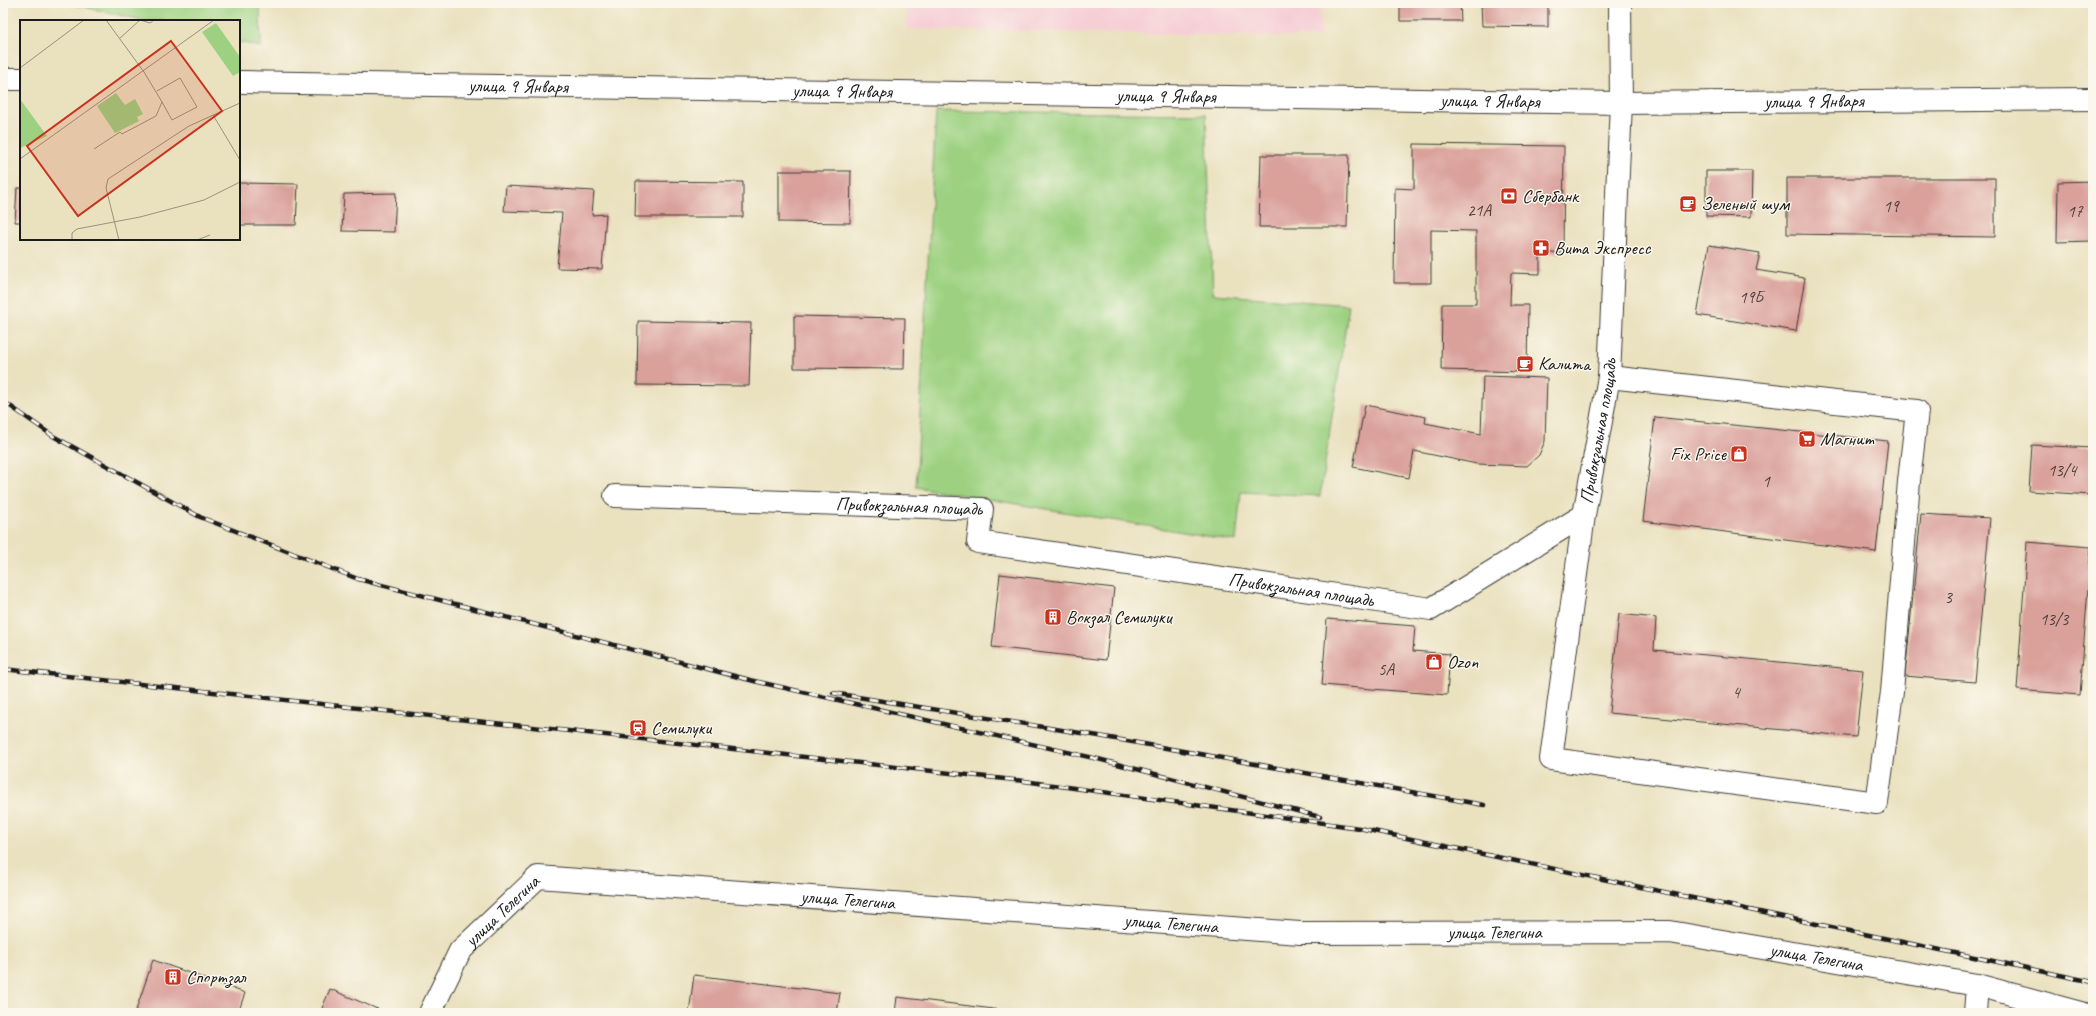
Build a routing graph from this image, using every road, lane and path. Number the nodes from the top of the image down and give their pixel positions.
1 (1620, 3) edge
2 (3, 79) edge
3 (20, 79) edge
4 (240, 82) edge
5 (2093, 99) edge
6 (1622, 103) junction
7 (1609, 377) junction
8 (615, 496) dead end
9 (1584, 515) junction
10 (1977, 984) junction
11 (430, 1013) edge
12 (1975, 1013) edge
13 (2081, 1013) edge

1 - 6 street, Привокзальная площадь
2 - 3 street
4 - 6 street, улица 9 Января
5 - 6 street, улица 9 Января
6 - 7 street, Привокзальная площадь
7 - 9 street, Привокзальная площадь
7 - 9 street
8 - 9 street, Привокзальная площадь
10 - 11 street, улица Телегина
10 - 12 street
10 - 13 street, улица Телегина

